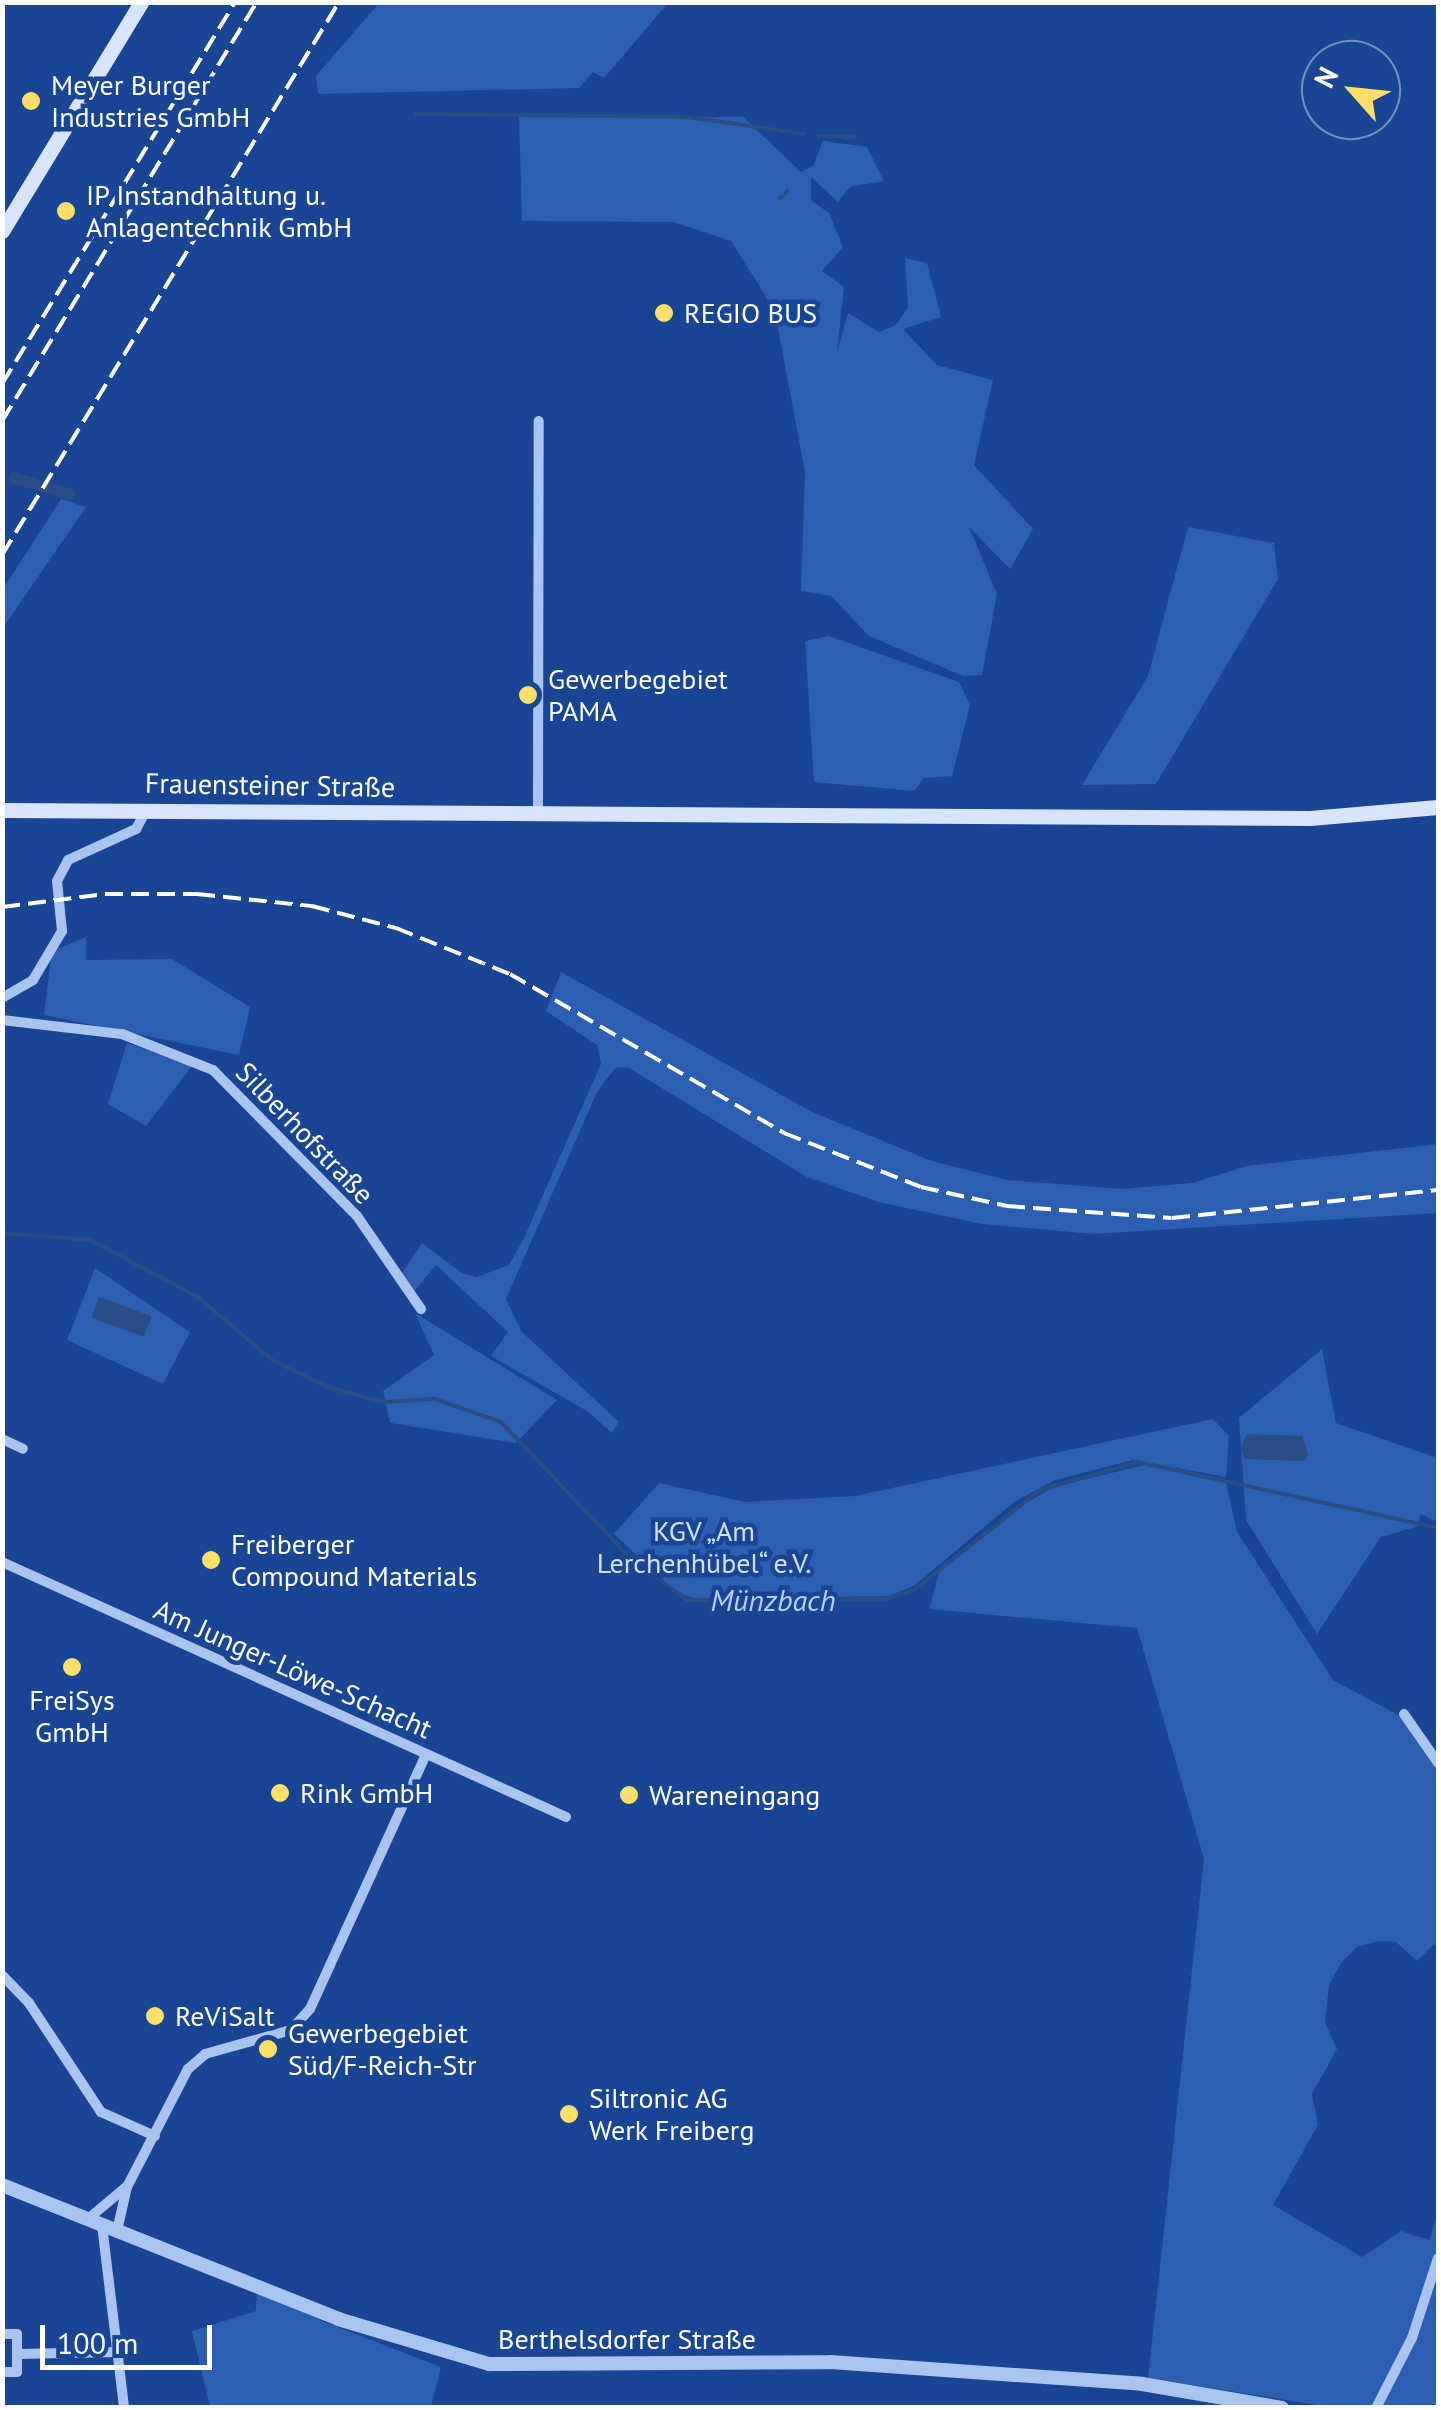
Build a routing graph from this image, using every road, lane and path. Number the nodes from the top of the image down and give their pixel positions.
1 (141, 2) edge
2 (2, 231) edge
3 (539, 420) dead end
4 (1438, 807) edge
5 (147, 809) junction
6 (2, 810) edge
7 (538, 812) junction
8 (2, 998) edge
9 (2, 1020) edge
10 (421, 1309) dead end
11 (2, 1439) edge
12 (23, 1448) dead end
13 (2, 1562) edge
14 (1404, 1714) dead end
15 (426, 1754) junction
16 (1438, 1762) edge
17 (566, 1816) dead end
18 (2, 1975) edge
19 (155, 2136) junction
20 (2, 2185) edge
21 (127, 2186) junction
22 (102, 2225) junction
23 (1438, 2258) edge
24 (2, 2334) edge
25 (117, 2352) junction
26 (16, 2354) junction
27 (2, 2372) edge
28 (124, 2408) edge
29 (1282, 2408) edge
30 (1376, 2408) edge

1 - 2 main road
3 - 7 street
4 - 7 main road, Frauensteiner Straße
5 - 6 main road, Frauensteiner Straße
5 - 7 main road, Frauensteiner Straße
5 - 8 street
9 - 10 street, Silberhofstraße
11 - 12 street
13 - 15 street, Am Junger-Löwe-Schacht
14 - 16 street
15 - 17 street, Am Junger-Löwe-Schacht
15 - 19 street
18 - 19 street
19 - 21 street
20 - 22 street, Berthelsdorfer Straße
21 - 22 street
21 - 22 street
22 - 25 street
22 - 29 street, Berthelsdorfer Straße
23 - 30 street
24 - 26 street
25 - 26 street
25 - 28 street
26 - 27 street

